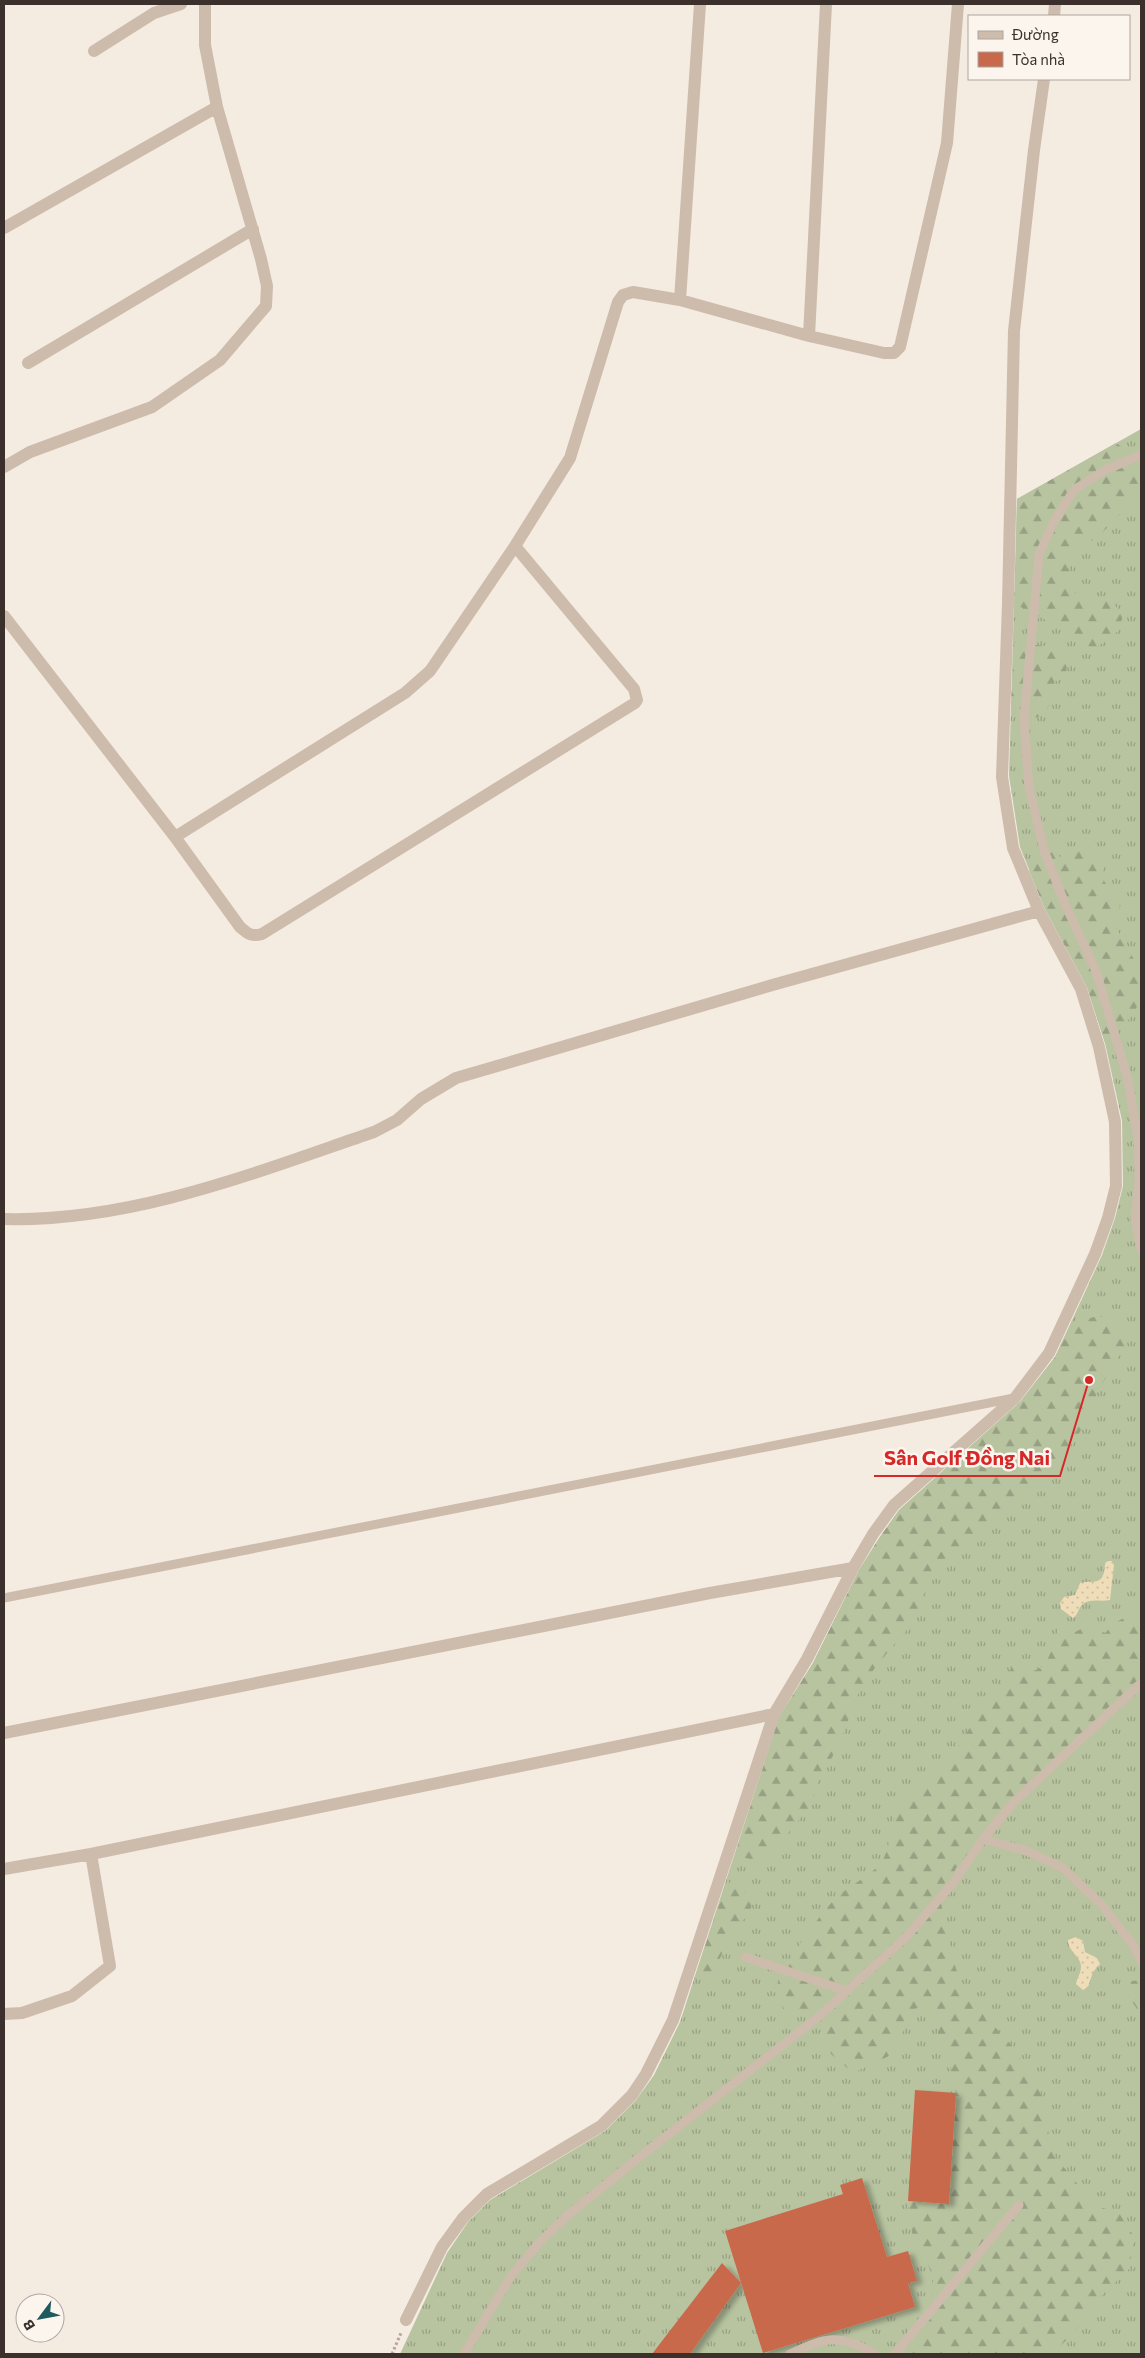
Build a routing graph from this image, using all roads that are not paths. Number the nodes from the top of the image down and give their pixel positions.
1 (181, 4) edge
2 (205, 4) edge
3 (700, 4) edge
4 (826, 4) edge
5 (958, 4) edge
6 (94, 52) dead end
7 (1044, 80) edge
8 (217, 107) junction
9 (4, 228) edge
10 (253, 229) junction
11 (680, 300) junction
12 (809, 336) junction
13 (28, 363) dead end
14 (1141, 455) edge
15 (4, 467) edge
16 (515, 546) junction
17 (4, 616) edge
18 (175, 837) junction
19 (1039, 911) junction
20 (1140, 1139) edge
21 (4, 1219) edge
22 (1141, 1250) edge
23 (1015, 1398) junction
24 (853, 1568) junction
25 (4, 1598) edge
26 (1141, 1683) edge
27 (774, 1714) junction
28 (4, 1733) edge
29 (983, 1839) junction
30 (90, 1854) junction
31 (4, 1869) edge
32 (745, 1957) dead end
33 (1141, 1961) edge
34 (847, 1991) junction
35 (4, 2014) edge
36 (1019, 2205) dead end
37 (406, 2320) road end
38 (464, 2354) edge
39 (790, 2354) edge
40 (875, 2354) edge
41 (895, 2354) edge

1 - 6 street
2 - 8 street
3 - 11 street
4 - 12 street
5 - 12 street
7 - 19 street
8 - 9 street
8 - 10 street
10 - 13 street
10 - 15 street
11 - 12 street
11 - 16 street
14 - 20 lane
16 - 18 street
16 - 18 street
17 - 18 street
19 - 21 street
19 - 23 street
20 - 22 lane
23 - 24 street
23 - 25 lane
24 - 27 street
24 - 28 street
26 - 29 lane
27 - 30 street
27 - 37 street
29 - 33 lane
29 - 34 lane
30 - 31 street
30 - 35 street
32 - 34 lane
34 - 38 lane
36 - 41 lane
39 - 40 lane

